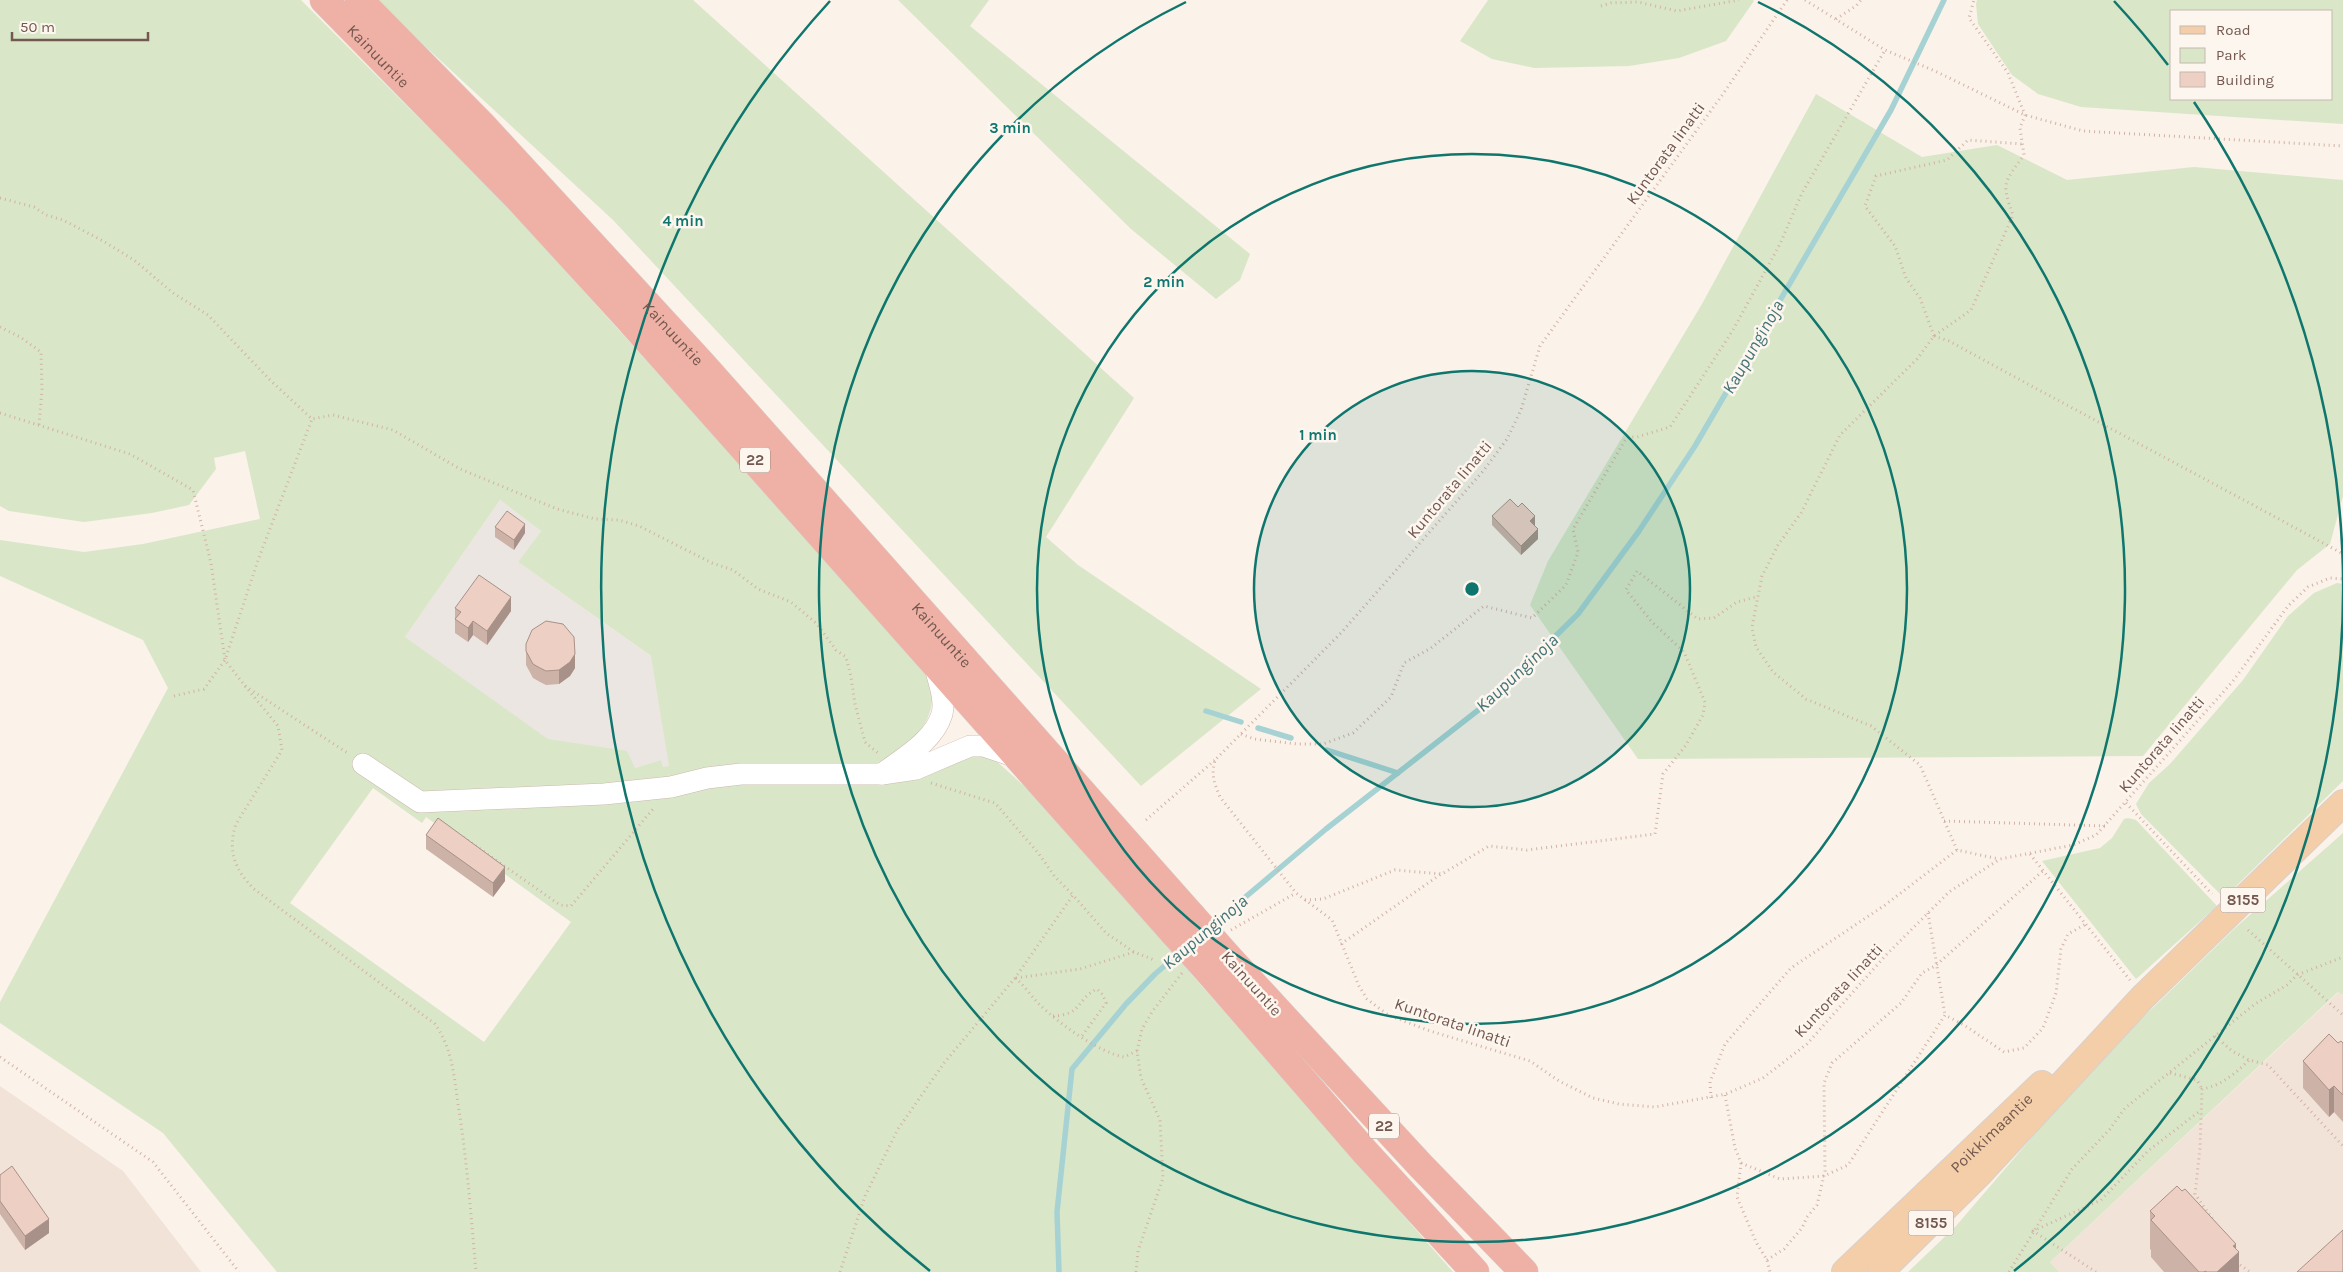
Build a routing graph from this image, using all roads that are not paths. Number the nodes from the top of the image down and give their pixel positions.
1 (324, 0) edge
2 (359, 0) edge
3 (934, 663) junction
4 (1020, 758) junction
5 (363, 764) road end
6 (892, 771) junction
7 (2343, 803) edge
8 (1182, 924) junction
9 (1219, 965) junction
10 (2143, 998) junction
11 (1503, 1250) junction
12 (1475, 1272) edge
13 (1524, 1272) edge
14 (1529, 1272) edge
15 (1845, 1272) edge
16 (1880, 1272) edge

1 - 3 highway, Kainuuntie / 22
2 - 8 highway, Kainuuntie / 22
3 - 4 highway, Kainuuntie / 22
3 - 6 lane
4 - 6 lane
4 - 8 highway, Kainuuntie / 22
5 - 6 lane
7 - 10 main road, Poikkimaantie / 8155
8 - 9 highway, Kainuuntie / 22, bridge
9 - 11 highway, Kainuuntie / 22
9 - 12 highway, Kainuuntie / 22
10 - 15 main road, Poikkimaantie / 8155
10 - 16 main road, Poikkimaantie / 8155
11 - 13 highway, Kainuuntie / 22
11 - 14 highway

